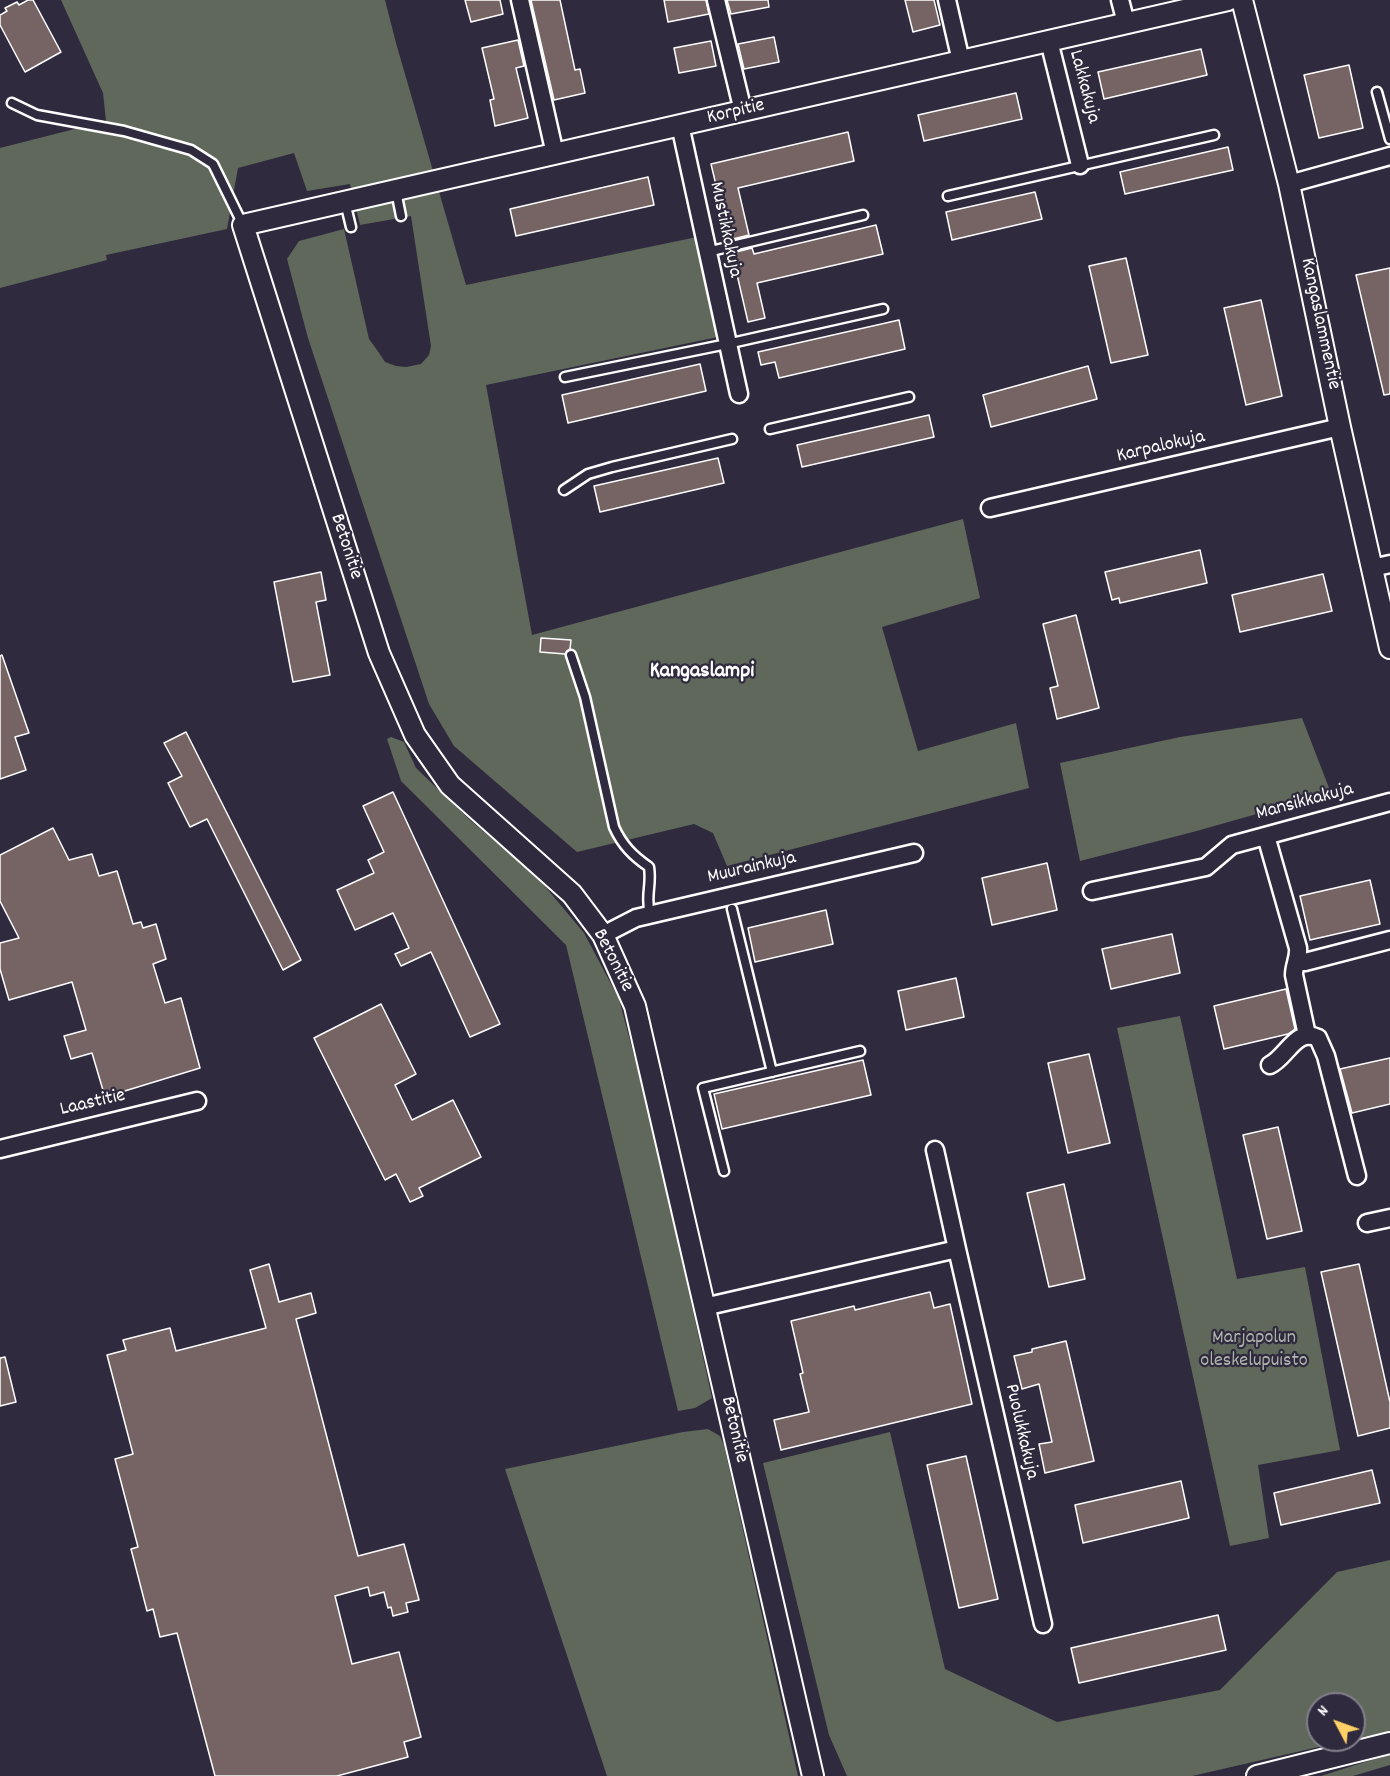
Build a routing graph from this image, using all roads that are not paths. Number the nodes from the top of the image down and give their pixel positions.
1 (520, 0) edge
2 (716, 0) edge
3 (947, 0) edge
4 (1120, 0) edge
5 (1228, 0) edge
6 (1242, 0) edge
7 (1126, 23) junction
8 (1049, 41) junction
9 (961, 61) junction
10 (1377, 92) dead end
11 (12, 103) dead end
12 (743, 111) junction
13 (680, 125) junction
14 (1214, 135) dead end
15 (1390, 139) edge
16 (555, 154) junction
17 (1390, 156) edge
18 (1080, 165) junction
19 (1289, 184) junction
20 (396, 190) junction
21 (948, 196) dead end
22 (344, 202) junction
23 (863, 214) dead end
24 (401, 216) dead end
25 (243, 225) junction
26 (351, 227) dead end
27 (707, 252) junction
28 (883, 309) dead end
29 (727, 344) junction
30 (565, 377) dead end
31 (739, 394) dead end
32 (909, 397) dead end
33 (1340, 428) junction
34 (770, 429) dead end
35 (732, 439) dead end
36 (564, 490) dead end
37 (990, 508) dead end
38 (1381, 566) edge
39 (1390, 648) edge
40 (571, 655) dead end
41 (1390, 802) edge
42 (1266, 836) junction
43 (914, 853) dead end
44 (1092, 891) dead end
45 (732, 909) dead end
46 (650, 915) junction
47 (603, 935) junction
48 (1390, 940) edge
49 (1297, 962) junction
50 (1307, 1035) junction
51 (860, 1051) dead end
52 (1270, 1065) dead end
53 (772, 1072) junction
54 (197, 1101) dead end
55 (0, 1149) edge
56 (935, 1150) dead end
57 (724, 1171) dead end
58 (1357, 1176) dead end
59 (1390, 1218) edge
60 (1367, 1223) dead end
61 (957, 1249) junction
62 (704, 1307) junction
63 (1043, 1624) dead end
64 (1390, 1743) edge
65 (813, 1776) edge
66 (1257, 1776) edge

1 - 16 street
2 - 12 street
3 - 9 street
4 - 7 street
5 - 7 street, Korpitie
6 - 19 street, Kangaslammentie
7 - 8 street, Korpitie
8 - 9 street, Korpitie
8 - 18 street, Lakkakuja
9 - 12 street, Korpitie
10 - 15 lane
11 - 25 lane
12 - 13 street, Korpitie
13 - 16 street, Korpitie
13 - 27 street, Mustikkakuja
14 - 18 lane
16 - 20 street, Korpitie
17 - 19 street
18 - 21 lane
19 - 33 street, Kangaslammentie
20 - 22 street, Korpitie
20 - 24 lane
22 - 25 street, Korpitie
22 - 26 lane
23 - 27 lane
25 - 47 street, Betonitie
27 - 29 street, Mustikkakuja
28 - 29 lane
29 - 30 lane
29 - 31 street, Mustikkakuja
32 - 34 lane
33 - 37 street, Karpalokuja
33 - 38 street, Kangaslammentie
35 - 36 lane
38 - 39 street, Kangaslammentie
40 - 46 lane
41 - 42 street, Mansikkakuja
42 - 44 street, Mansikkakuja
42 - 49 street
43 - 46 street, Muurainkuja
45 - 53 lane
46 - 47 street, Muurainkuja
47 - 62 street, Betonitie
48 - 49 street
49 - 50 street
50 - 52 street
50 - 58 street
51 - 53 lane
53 - 57 lane
54 - 55 street, Laastitie
56 - 61 street, Puolukkakuja
59 - 60 street
61 - 62 street
61 - 63 street, Puolukkakuja
62 - 65 street, Betonitie
64 - 66 street

